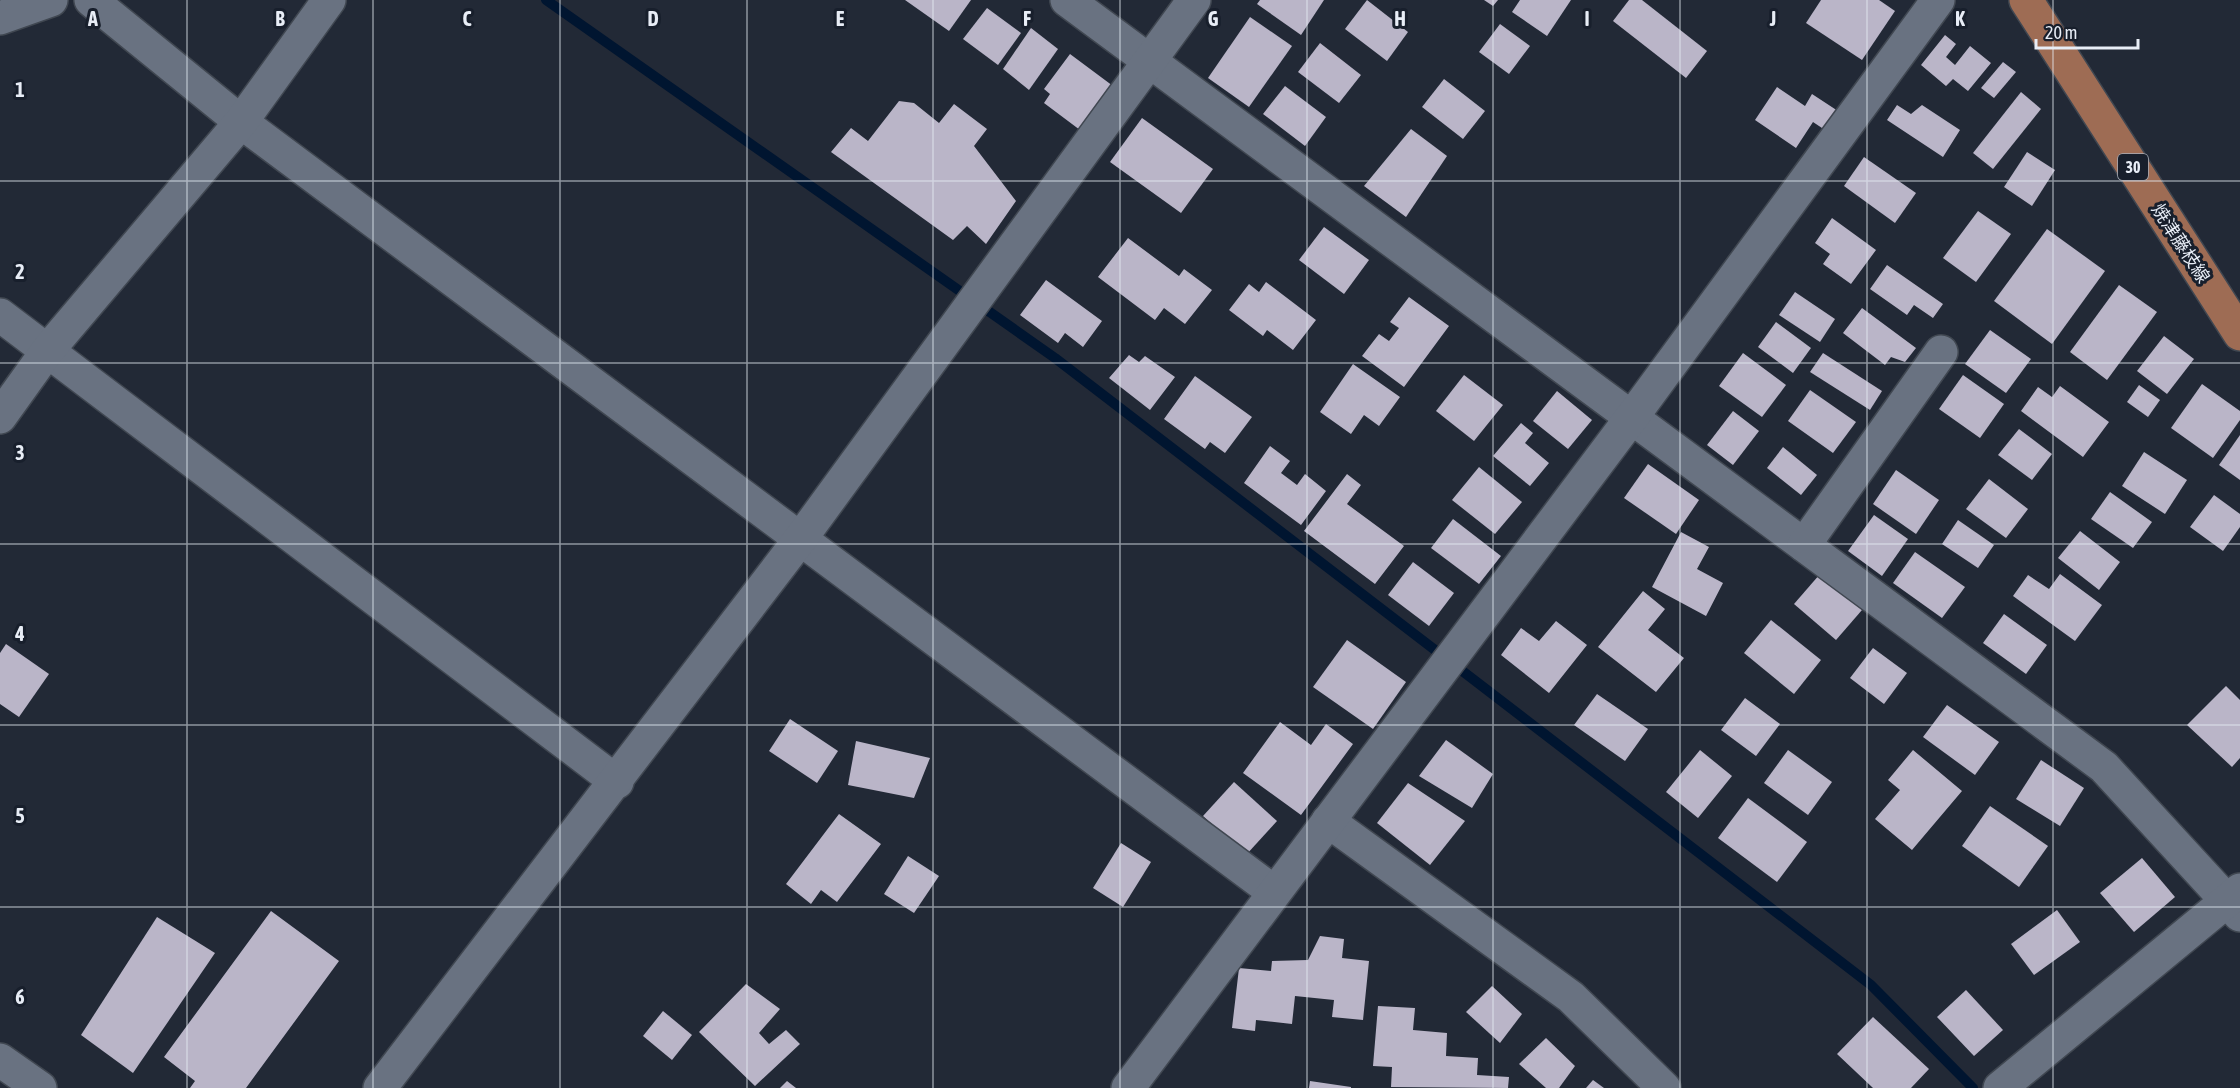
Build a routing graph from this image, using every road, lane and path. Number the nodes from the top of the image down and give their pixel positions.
1 (51, 0) edge
2 (91, 0) edge
3 (329, 0) edge
4 (1066, 0) edge
5 (1194, 0) edge
6 (1938, 0) edge
7 (2026, 0) edge
8 (0, 18) edge
9 (1148, 62) junction
10 (241, 122) junction
11 (0, 315) edge
12 (2240, 333) edge
13 (48, 350) junction
14 (1941, 352) dead end
15 (0, 417) edge
16 (1632, 417) junction
17 (801, 538) junction
18 (1804, 545) junction
19 (617, 782) junction
20 (1328, 821) junction
21 (1274, 892) junction
22 (2236, 902) edge
23 (0, 1060) edge
24 (2007, 1082) edge
25 (40, 1088) edge
26 (380, 1088) edge
27 (1128, 1088) edge
28 (1664, 1088) edge

1 - 8 street
2 - 10 street
3 - 10 street
4 - 9 street
5 - 9 street
6 - 16 street
7 - 12 main road, 焼津藤枝線 / 30
9 - 16 street
9 - 17 street
10 - 13 street
10 - 17 street
11 - 13 street
13 - 15 street
13 - 19 street
14 - 18 street
16 - 18 street
16 - 20 street
17 - 19 street
17 - 21 street
18 - 22 street
19 - 26 street
20 - 21 street
20 - 28 street
21 - 27 street
22 - 24 street
23 - 25 street

